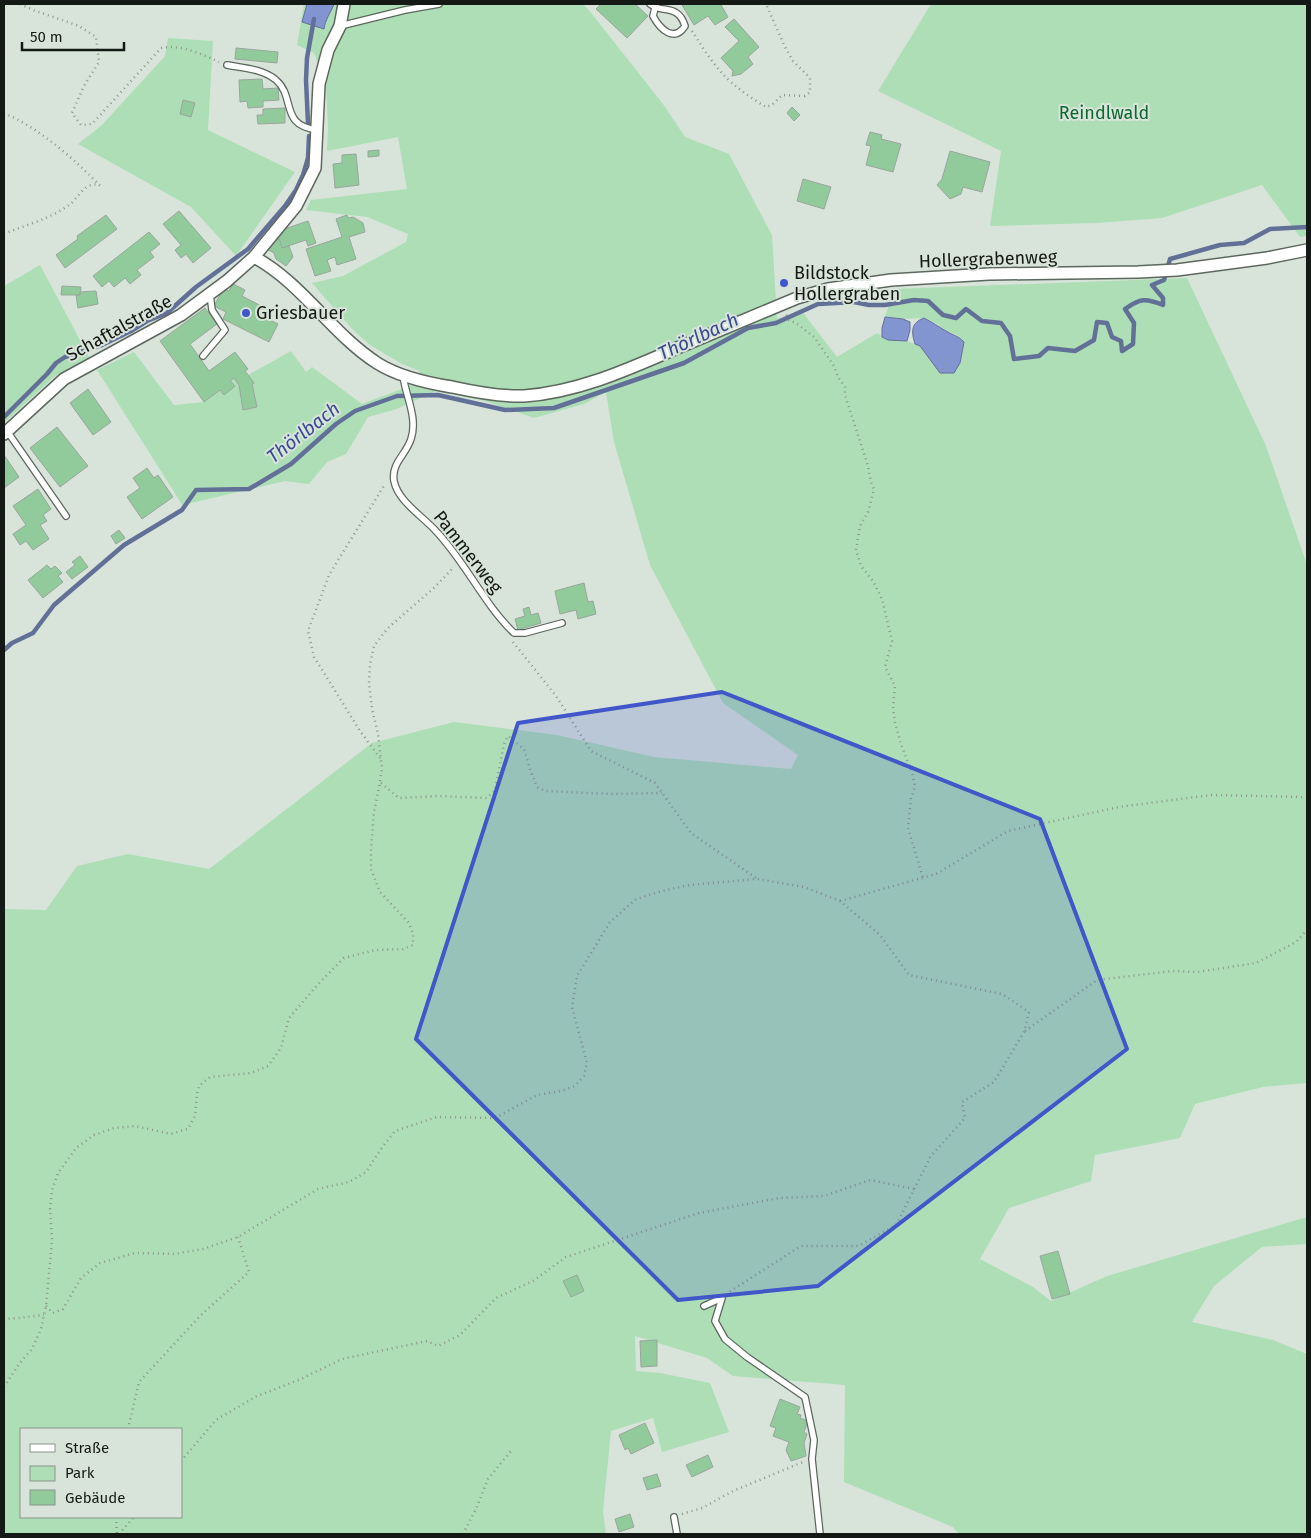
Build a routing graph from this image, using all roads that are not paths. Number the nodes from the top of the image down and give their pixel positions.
1 (344, 4) edge
2 (439, 4) edge
3 (653, 6) edge
4 (340, 26) junction
5 (228, 65) road end
6 (318, 130) junction
7 (1307, 250) edge
8 (254, 256) junction
9 (210, 294) junction
10 (202, 356) dead end
11 (403, 376) junction
12 (5, 432) edge
13 (66, 516) dead end
14 (562, 623) dead end
15 (704, 1306) dead end
16 (674, 1517) road end
17 (677, 1534) edge
18 (820, 1534) edge

1 - 4 street, Schaftalstraße
2 - 4 lane
3 - 3 lane
4 - 6 street, Schaftalstraße
5 - 6 lane
6 - 8 street, Schaftalstraße
7 - 11 street, Hollergrabenweg
8 - 9 street, Schaftalstraße
8 - 11 street, Hollergrabenweg
9 - 10 lane
9 - 12 street, Schaftalstraße
11 - 14 lane, Pammerweg
12 - 13 lane
15 - 18 lane
16 - 17 lane

